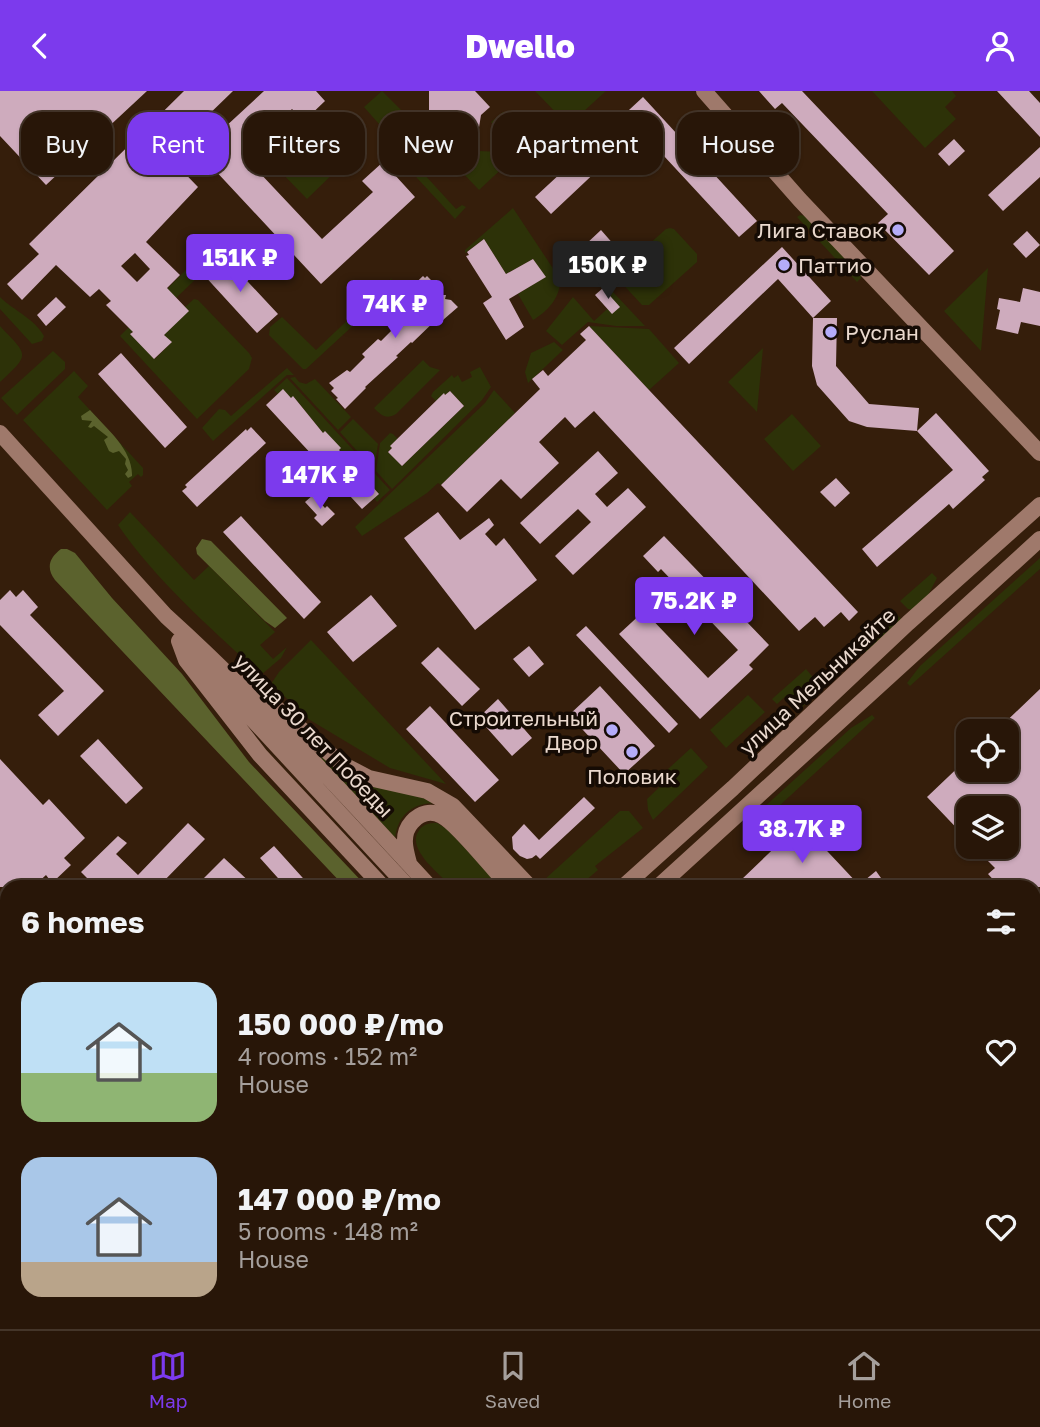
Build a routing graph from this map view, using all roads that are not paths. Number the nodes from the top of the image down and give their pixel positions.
1 (704, 91) edge
2 (0, 433) edge
3 (1040, 453) edge
4 (1040, 505) edge
5 (1040, 539) edge
6 (188, 642) junction
7 (410, 865) junction
8 (376, 880) edge
9 (401, 880) edge
10 (424, 880) edge
11 (504, 880) edge
12 (523, 880) edge
13 (631, 880) edge
14 (666, 880) edge

1 - 3 street
2 - 6 street, улица 30 лет Победы
4 - 13 street, улица Мельникайте
5 - 14 street
6 - 7 street, улица 30 лет Победы
6 - 8 street
6 - 9 street, улица 30 лет Победы
6 - 12 street
7 - 10 street, улица 30 лет Победы
7 - 11 street

